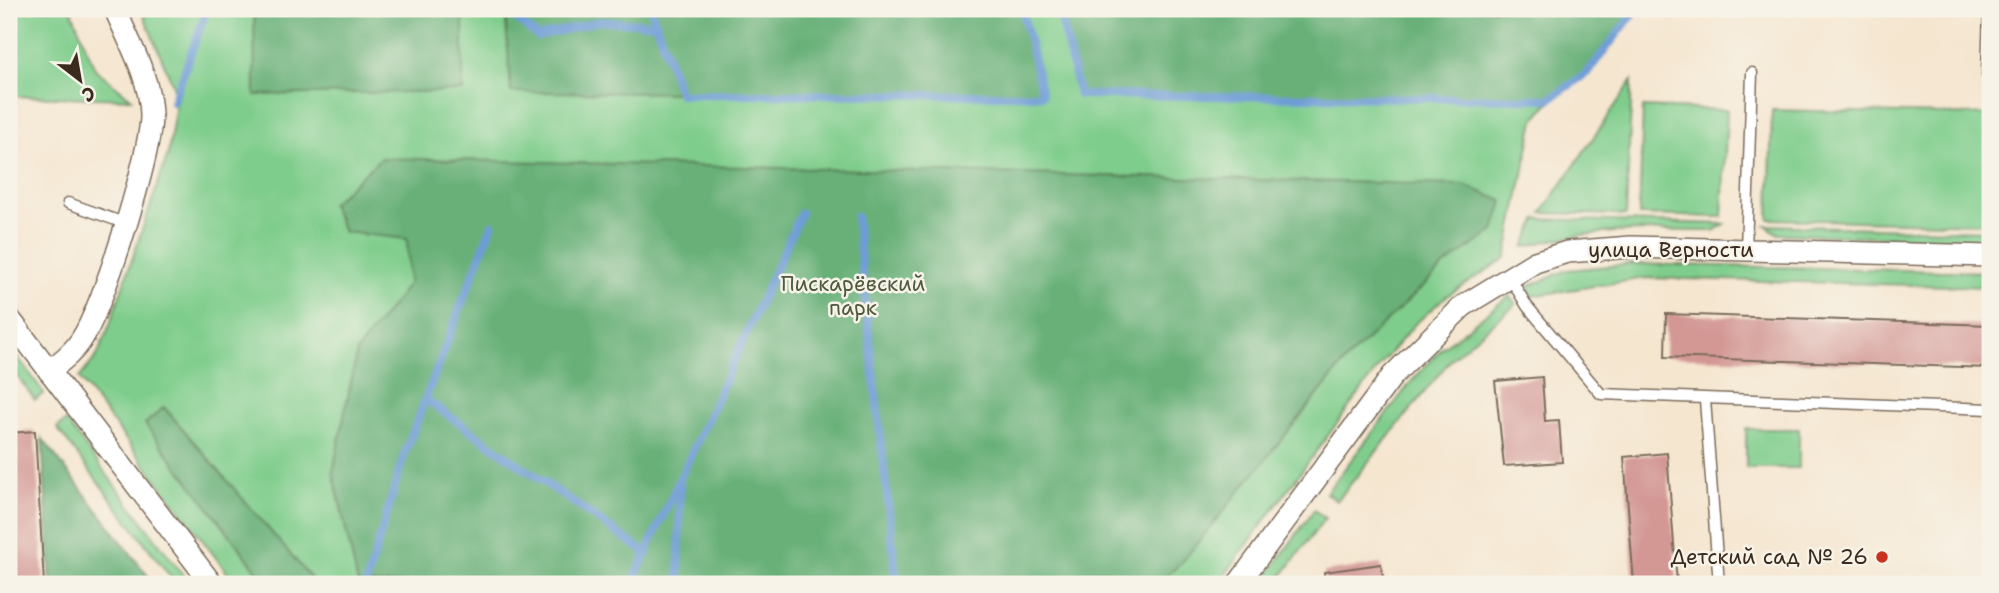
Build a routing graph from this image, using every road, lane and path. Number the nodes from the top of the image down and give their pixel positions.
1 (115, 9) edge
2 (1989, 9) edge
3 (1752, 73) dead end
4 (1987, 75) dead end
5 (68, 203) dead end
6 (124, 223) junction
7 (1746, 250) junction
8 (1990, 256) edge
9 (1508, 276) junction
10 (9, 318) edge
11 (16, 344) edge
12 (49, 371) junction
13 (1705, 400) junction
14 (1990, 409) edge
15 (212, 584) edge
16 (1238, 584) edge
17 (1719, 584) edge

1 - 6 street
2 - 4 lane
3 - 7 lane
5 - 6 lane
6 - 12 street
7 - 8 street, улица Верности
7 - 9 street, улица Верности
9 - 13 lane
9 - 16 street, улица Верности
10 - 11 street
11 - 12 street
12 - 15 street
13 - 14 lane
13 - 17 lane

